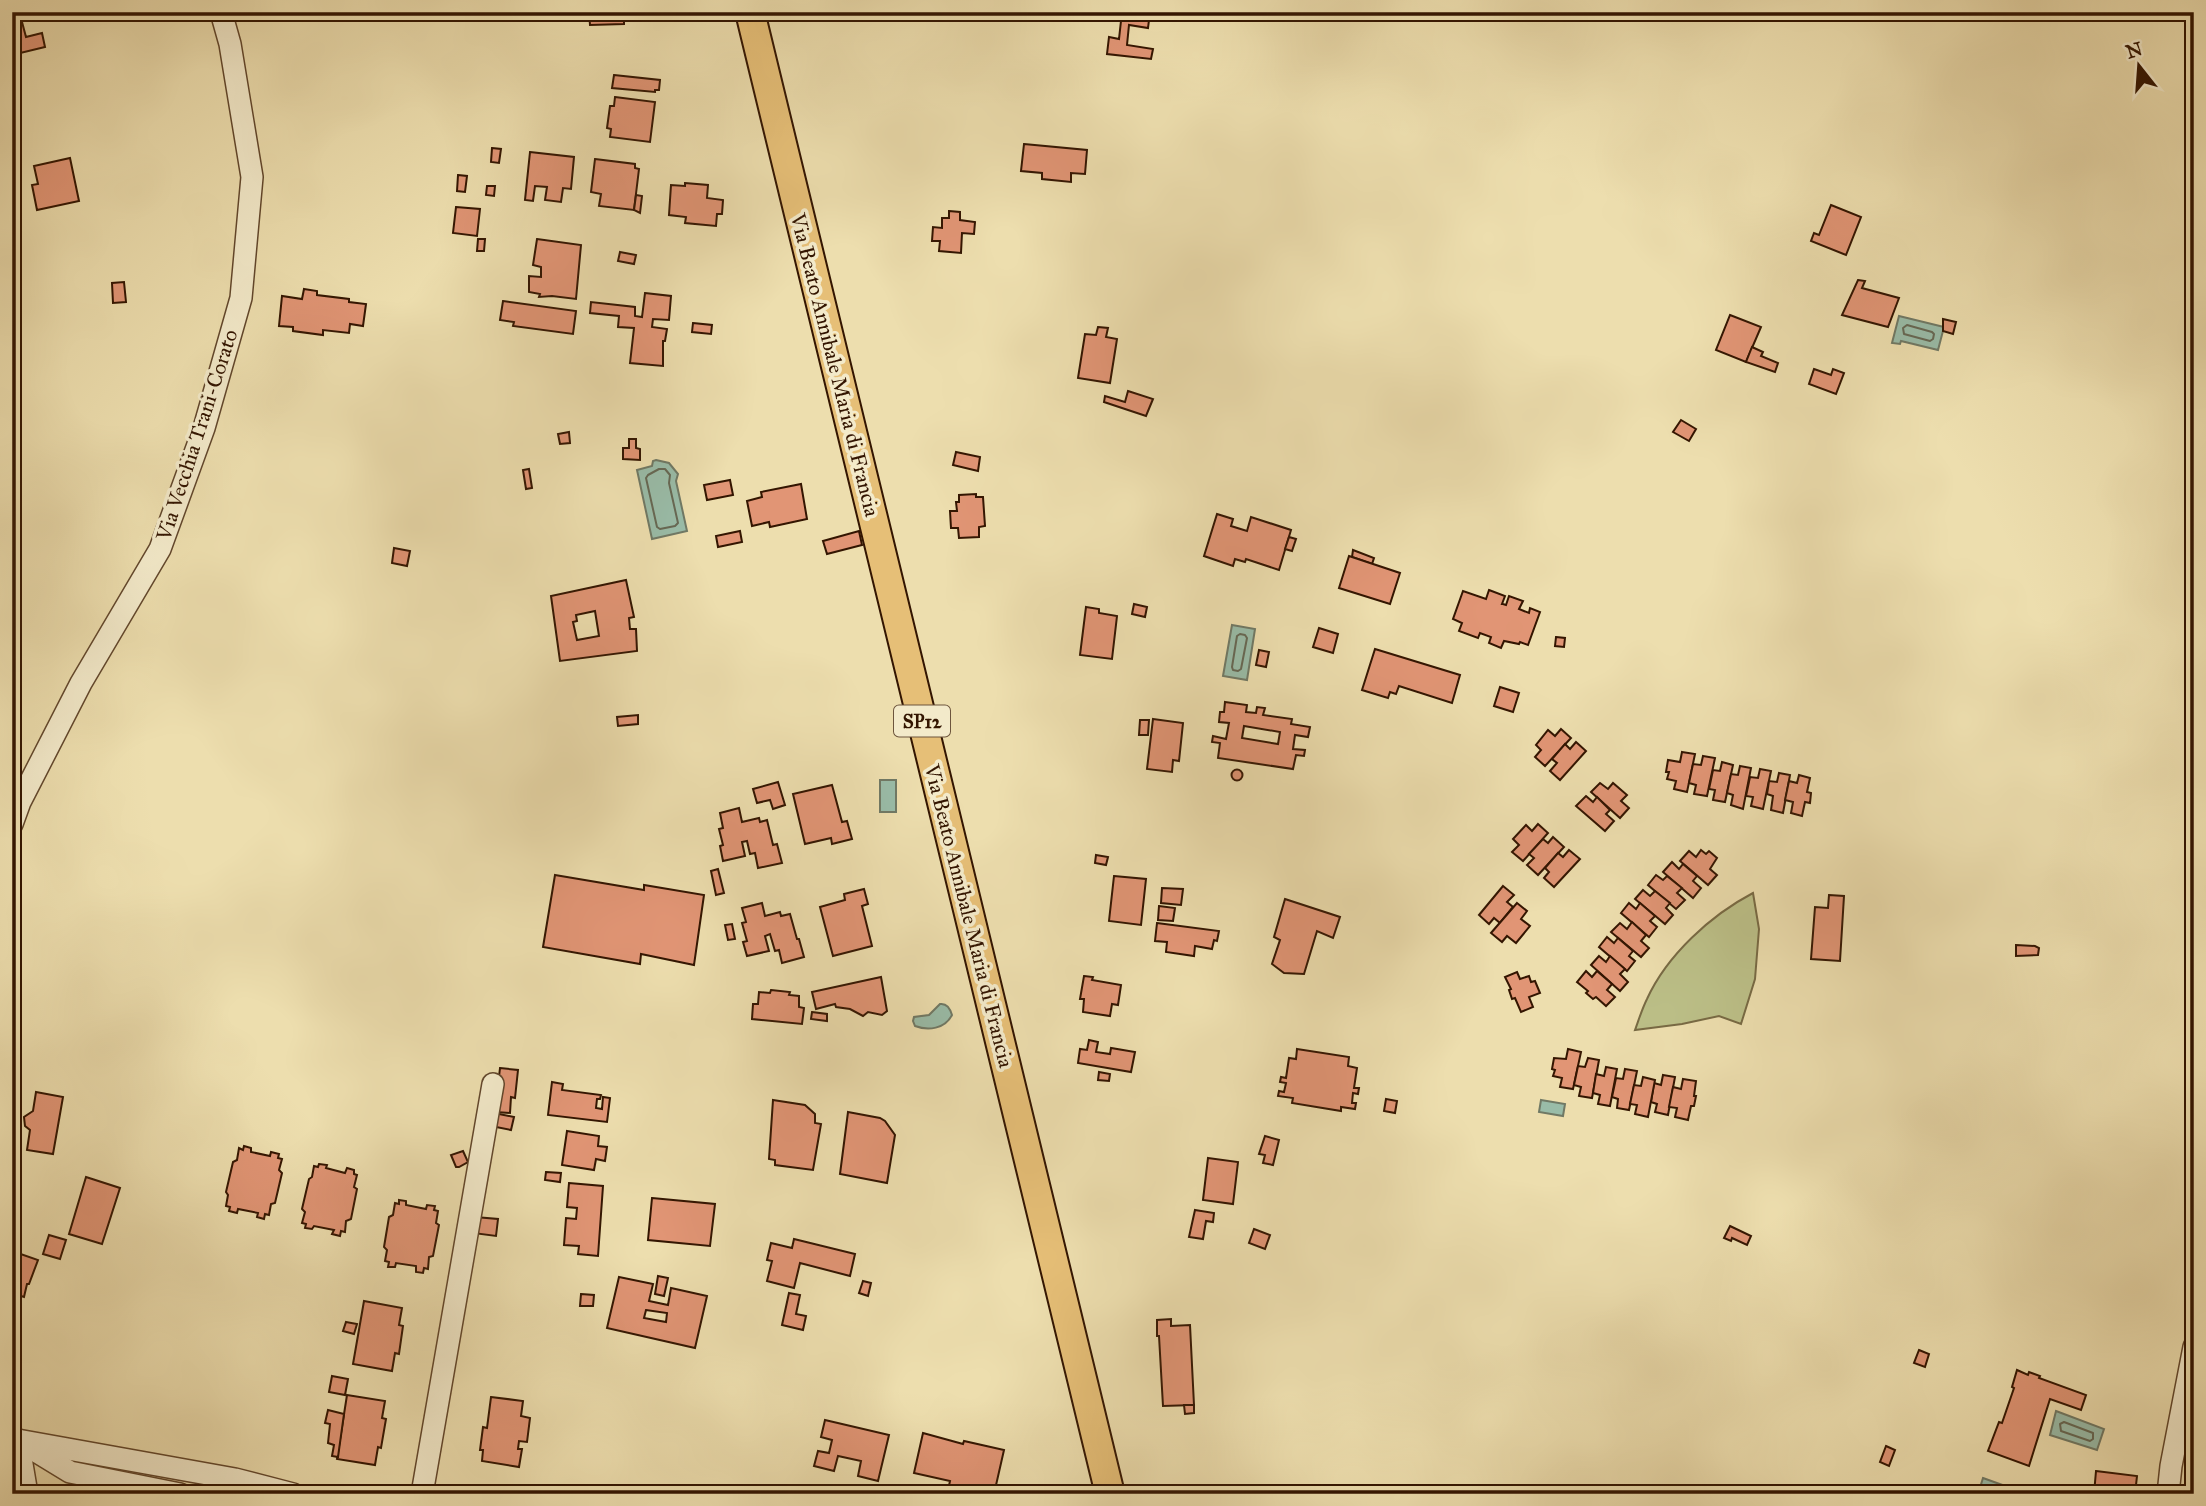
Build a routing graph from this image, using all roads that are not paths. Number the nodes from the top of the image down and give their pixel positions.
1 (222, 12) edge
2 (750, 12) edge
3 (12, 824) edge
4 (493, 1084) dead end
5 (2194, 1348) edge
6 (15, 1440) edge
7 (27, 1494) edge
8 (180, 1494) edge
9 (293, 1494) edge
10 (422, 1494) edge
11 (1110, 1494) edge
12 (2168, 1494) edge

1 - 3 street, Via Vecchia Trani-Corato
2 - 11 main road, Via Beato Annibale Maria di Francia / SP12
4 - 10 street
5 - 12 street
6 - 7 street
6 - 8 street
6 - 9 street

